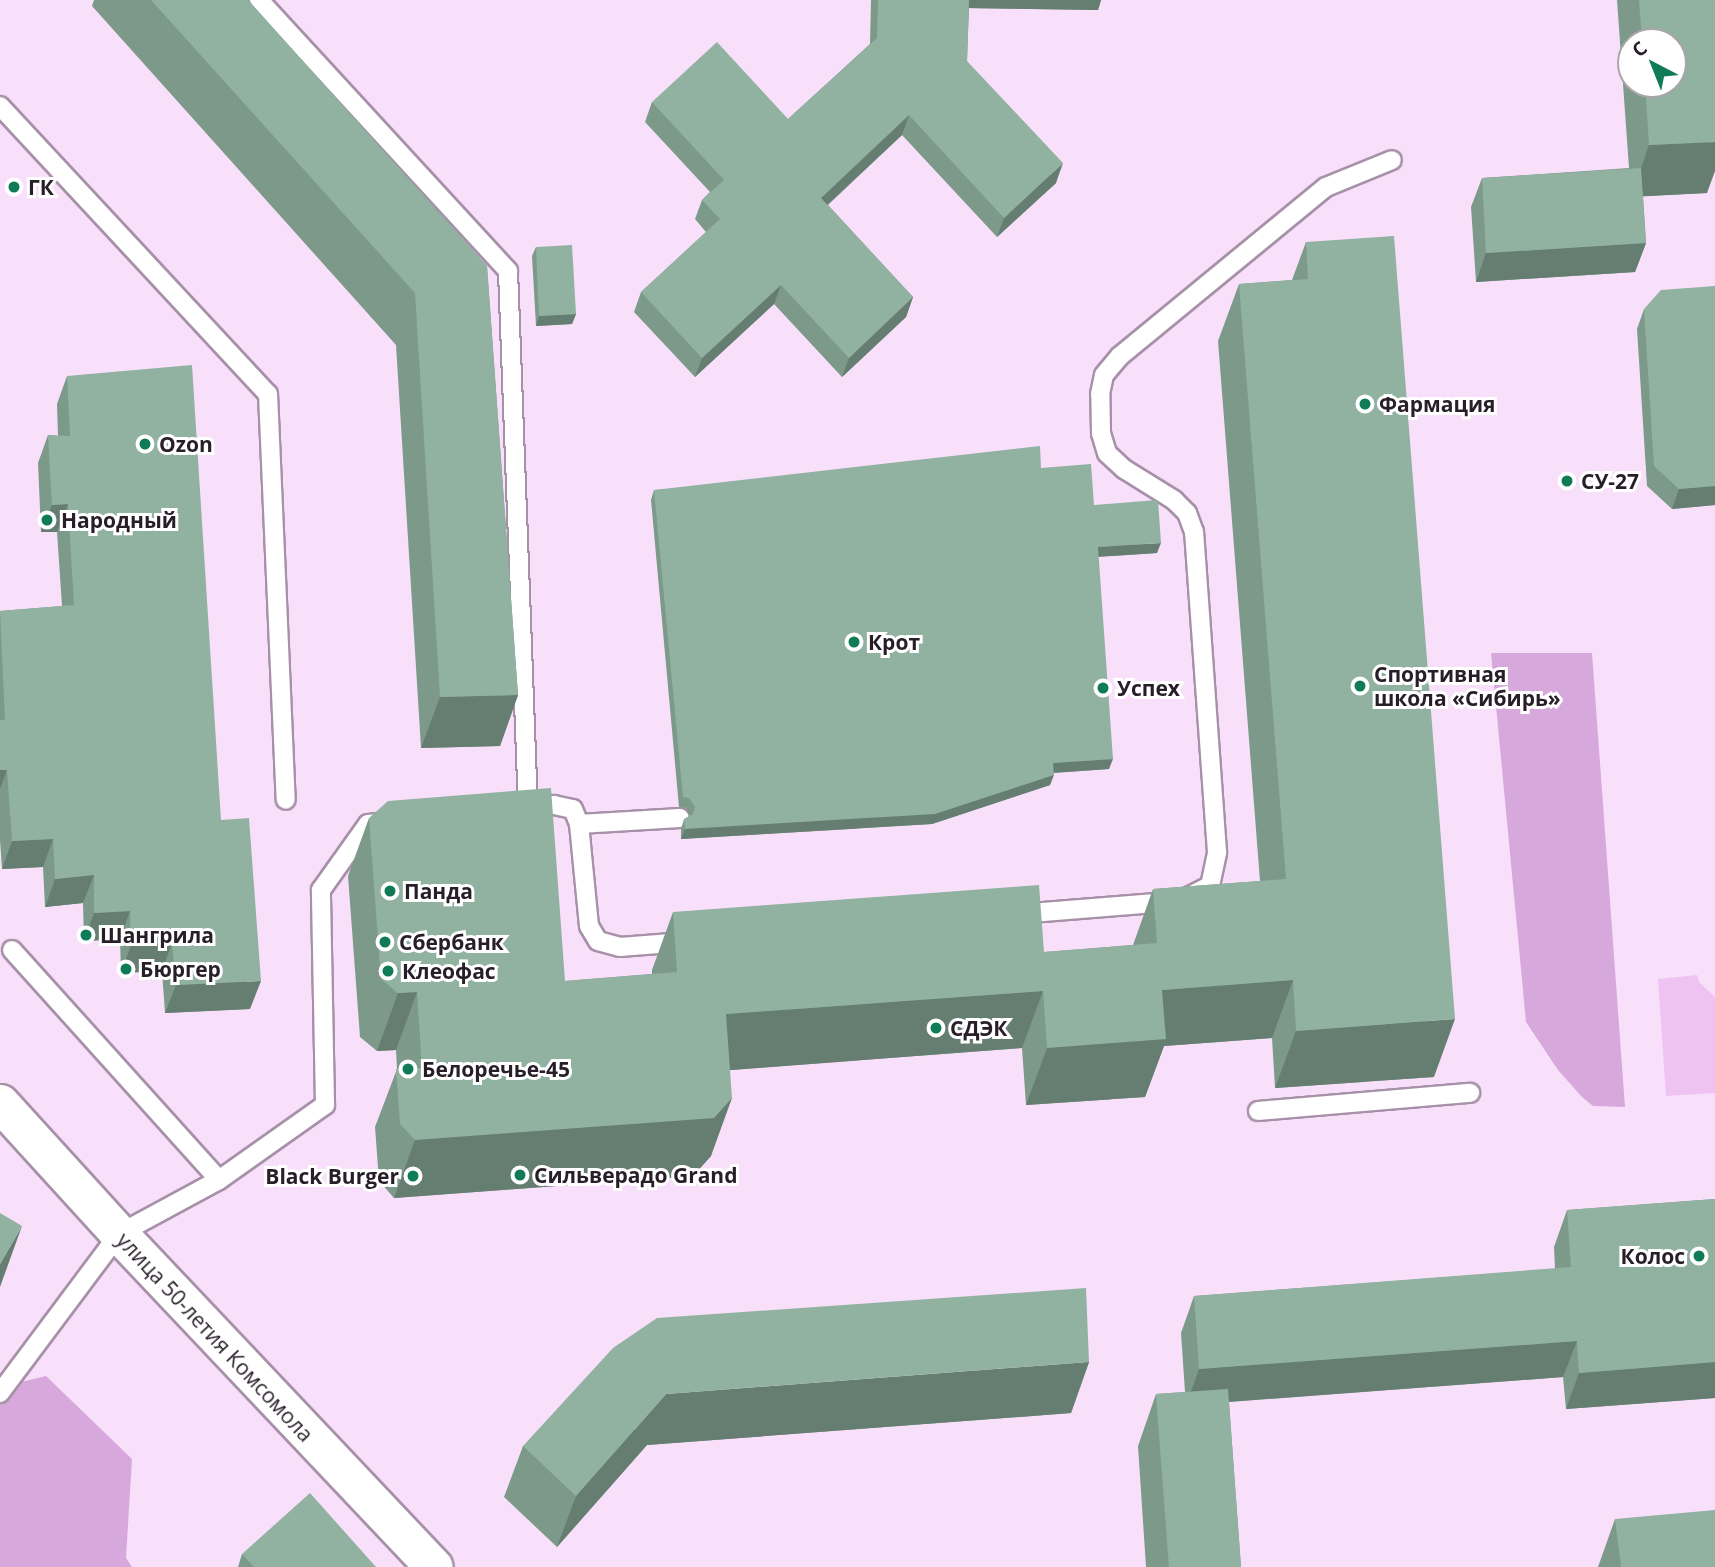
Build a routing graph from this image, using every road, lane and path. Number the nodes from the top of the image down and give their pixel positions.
1 (259, 0) edge
2 (0, 106) edge
3 (1392, 160) dead end
4 (286, 800) dead end
5 (680, 818) dead end
6 (408, 820) edge
7 (579, 824) junction
8 (1002, 915) edge
9 (702, 940) edge
10 (12, 950) dead end
11 (1470, 1093) dead end
12 (0, 1103) edge
13 (1258, 1111) dead end
14 (219, 1180) junction
15 (119, 1234) junction
16 (0, 1393) edge
17 (434, 1567) edge

1 - 7 lane
2 - 4 lane
3 - 8 lane
5 - 7 lane
6 - 14 lane
7 - 9 lane
10 - 14 lane
11 - 13 lane
12 - 15 street, улица 50-летия Комсомола
14 - 15 lane
15 - 16 lane
15 - 17 street, улица 50-летия Комсомола

